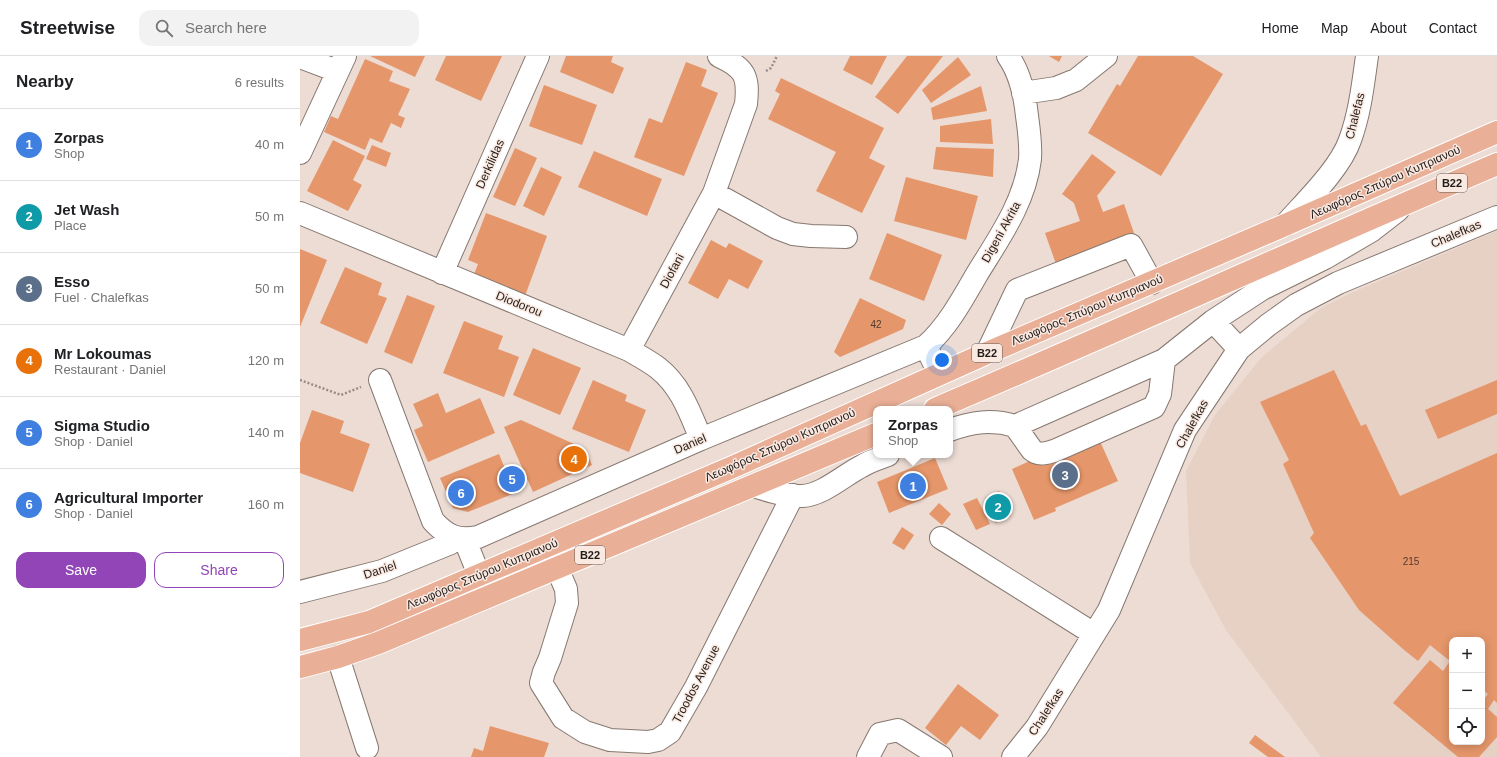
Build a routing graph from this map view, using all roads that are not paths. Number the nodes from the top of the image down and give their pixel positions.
1 (538, 56) edge
2 (1008, 56) edge
3 (1106, 56) edge
4 (1367, 56) edge
5 (300, 57) edge
6 (726, 59) edge
7 (341, 64) edge
8 (1024, 93) junction
9 (1497, 132) edge
10 (300, 153) edge
11 (1497, 164) edge
12 (714, 193) junction
13 (1407, 202) junction
14 (300, 213) edge
15 (1497, 217) edge
16 (1285, 226) junction
17 (846, 237) dead end
18 (442, 273) junction
19 (1152, 283) junction
20 (1213, 321) junction
21 (926, 346) junction
22 (1240, 349) junction
23 (629, 350) junction
24 (987, 353) junction
25 (1164, 360) junction
26 (939, 374) junction
27 (380, 380) road end
28 (942, 406) edge
29 (1015, 426) junction
30 (953, 429) edge
31 (873, 435) edge
32 (701, 439) junction
33 (880, 458) edge
34 (753, 486) junction
35 (793, 495) junction
36 (461, 538) junction
37 (941, 538) dead end
38 (557, 568) junction
39 (479, 575) junction
40 (300, 592) edge
41 (1094, 634) junction
42 (300, 640) edge
43 (338, 658) junction
44 (300, 666) edge
45 (367, 748) dead end
46 (868, 757) edge
47 (941, 757) edge
48 (1013, 757) edge

1 - 18 street, Derkilidas
2 - 8 street, Digeni Akrita
3 - 8 street
4 - 16 street, Chalefas
5 - 7 street
6 - 12 street, Diofani
7 - 10 street
8 - 21 street, Digeni Akrita
9 - 16 main road, Λεωφόρος Σπύρου Κυπριανού / B22
11 - 13 main road, B22
12 - 17 street
12 - 23 street, Diofani
13 - 20 street
13 - 28 main road, B22
14 - 18 street, Diodorou
15 - 22 street, Chalefkas
16 - 19 main road, Λεωφόρος Σπύρου Κυπριανού / B22
18 - 23 street, Diodorou
19 - 24 main road, Λεωφόρος Σπύρου Κυπριανού / B22
19 - 24 street
20 - 22 street
20 - 25 street
21 - 26 street
21 - 32 street, Daniel
22 - 41 street, Chalefkas
23 - 32 street, Diodorou
24 - 26 main road, Λεωφόρος Σπύρου Κυπριανού / B22
25 - 29 street
25 - 29 street
26 - 39 main road, Λεωφόρος Σπύρου Κυπριανού / B22
27 - 36 street
29 - 30 street
31 - 34 main road, Λεωφόρος Σπύρου Κυπριανού / B22
32 - 36 street, Daniel
33 - 35 street
34 - 35 street
34 - 38 main road, Λεωφόρος Σπύρου Κυπριανού / B22
35 - 38 street, Troodos Avenue
36 - 39 street
36 - 40 street, Daniel
37 - 41 street
38 - 43 main road, Λεωφόρος Σπύρου Κυπριανού / B22
39 - 42 main road, Λεωφόρος Σπύρου Κυπριανού / B22
41 - 48 street, Chalefkas
43 - 44 main road, Λεωφόρος Σπύρου Κυπριανού / B22
43 - 45 street
46 - 47 street

